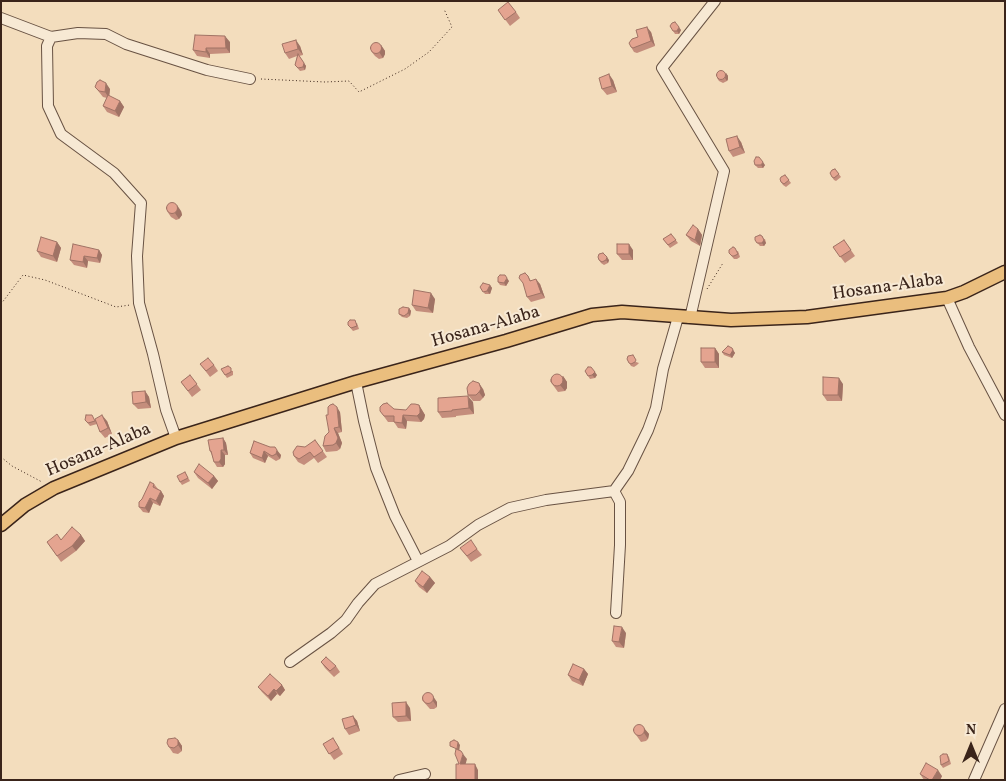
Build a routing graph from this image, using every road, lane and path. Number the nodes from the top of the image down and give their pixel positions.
1 (716, 1) edge
2 (444, 9) dead end
3 (1, 18) edge
4 (51, 37) junction
5 (250, 79) joint
6 (1005, 272) edge
7 (947, 298) junction
8 (139, 303) junction
9 (1, 304) edge
10 (684, 317) junction
11 (356, 382) junction
12 (1005, 415) edge
13 (176, 438) junction
14 (1, 457) edge
15 (54, 488) junction
16 (614, 491) junction
17 (1, 525) edge
18 (418, 561) junction
19 (616, 613) dead end
20 (290, 662) dead end
21 (1005, 709) edge
22 (425, 774) dead end
23 (399, 780) edge
24 (974, 780) edge

1 - 10 street
2 - 5 path
3 - 4 street
4 - 5 street
4 - 8 street
6 - 7 main road, Hosana-Alaba
7 - 10 main road, Hosana-Alaba
7 - 12 street
8 - 9 path
8 - 13 street
10 - 11 main road, Hosana-Alaba
10 - 16 street
11 - 13 main road, Hosana-Alaba
11 - 18 street
13 - 15 main road, Hosana-Alaba
14 - 15 path
15 - 17 main road, Hosana-Alaba
16 - 18 street
16 - 19 street
18 - 20 street
21 - 24 street
22 - 23 street

